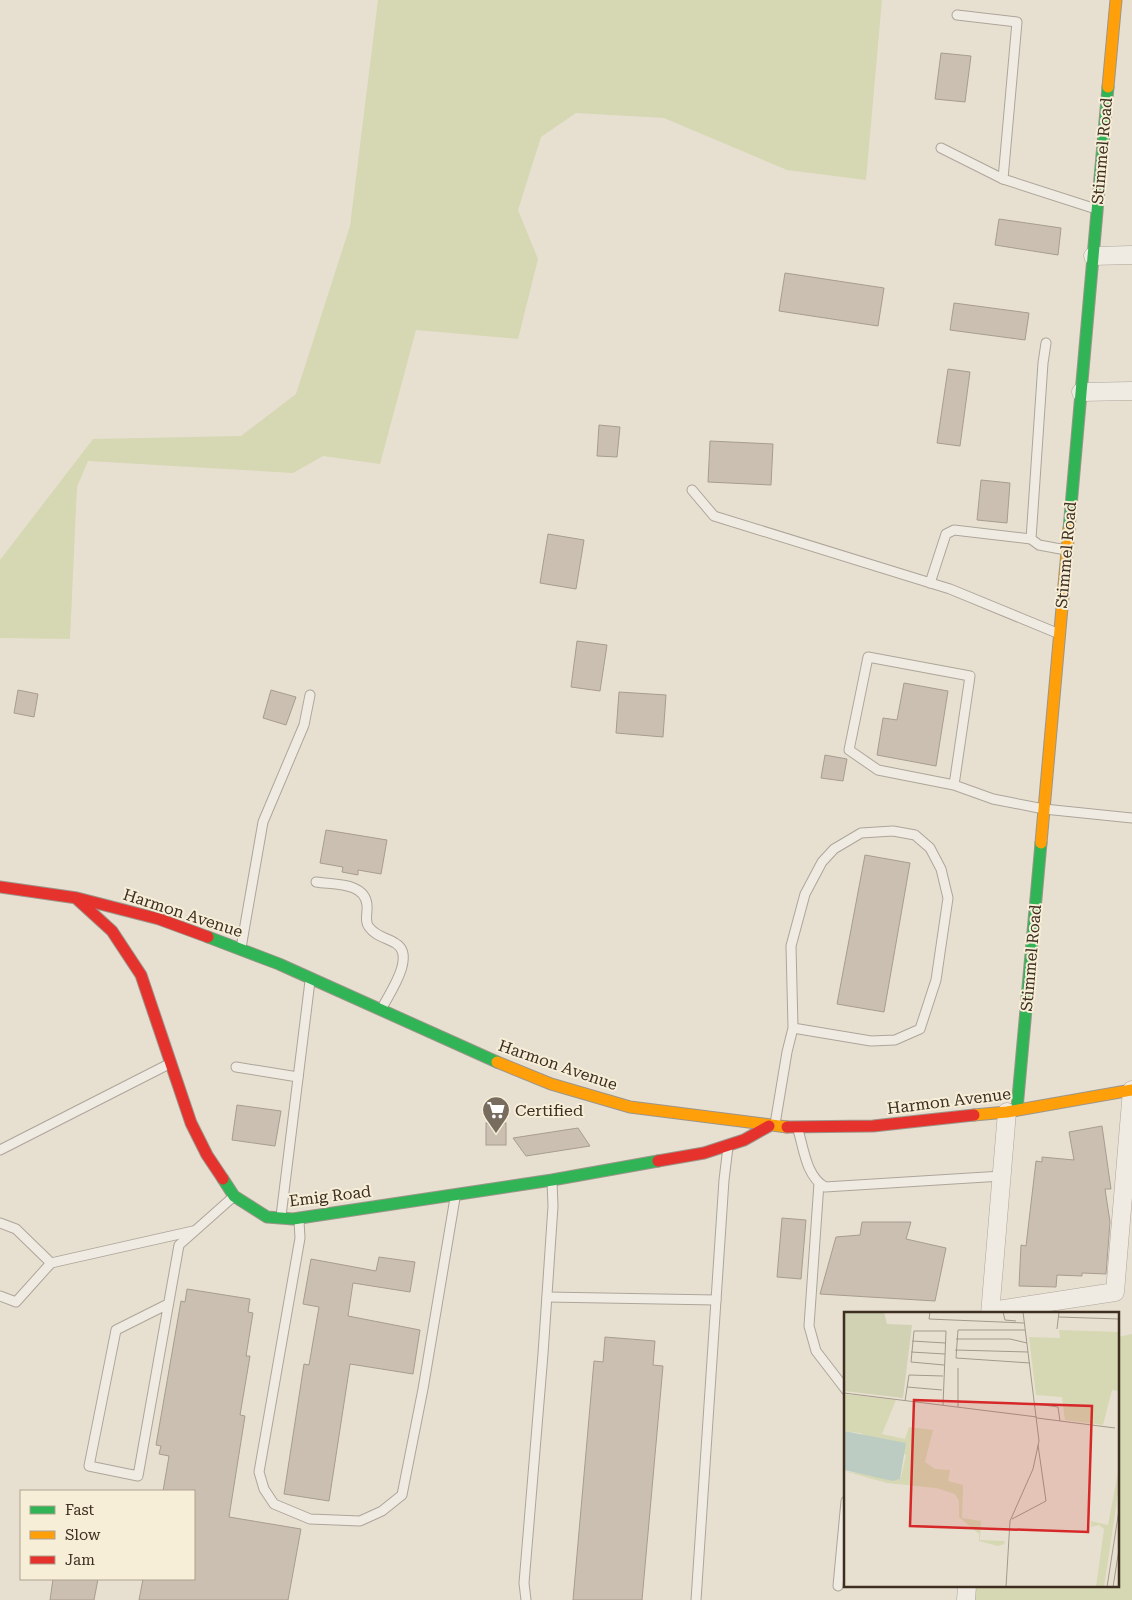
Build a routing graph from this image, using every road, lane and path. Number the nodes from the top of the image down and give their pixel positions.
1 (1116, 0) edge
2 (957, 15) dead end
3 (941, 148) dead end
4 (1004, 180) junction
5 (1097, 209) junction
6 (1132, 255) edge
7 (1093, 256) junction
8 (1046, 343) dead end
9 (1132, 391) edge
10 (1081, 392) junction
11 (692, 490) dead end
12 (1031, 538) junction
13 (1067, 550) junction
14 (930, 583) junction
15 (1059, 634) junction
16 (310, 695) dead end
17 (954, 785) junction
18 (1044, 809) junction
19 (1132, 818) edge
20 (316, 882) dead end
21 (0, 886) edge
22 (77, 898) junction
23 (240, 949) junction
24 (310, 978) junction
25 (381, 1011) junction
26 (793, 1028) junction
27 (172, 1063) junction
28 (236, 1067) dead end
29 (298, 1076) junction
30 (1132, 1090) edge
31 (1012, 1110) junction
32 (772, 1126) junction
33 (798, 1128) junction
34 (728, 1147) junction
35 (0, 1150) edge
36 (1002, 1176) junction
37 (552, 1180) junction
38 (818, 1183) junction
39 (455, 1195) junction
40 (234, 1196) junction
41 (280, 1218) junction
42 (299, 1218) junction
43 (0, 1223) edge
44 (196, 1231) junction
45 (51, 1262) junction
46 (0, 1296) edge
47 (547, 1297) junction
48 (716, 1300) junction
49 (168, 1304) junction
50 (990, 1312) edge
51 (844, 1387) edge
52 (844, 1522) edge
53 (838, 1586) dead end
54 (526, 1600) edge
55 (696, 1600) edge

1 - 5 street, Stimmel Road
2 - 4 lane
3 - 4 lane
4 - 5 lane
5 - 7 street, Stimmel Road
6 - 7 street
7 - 10 street, Stimmel Road
8 - 12 lane
9 - 10 street
10 - 13 street, Stimmel Road
11 - 14 lane
12 - 13 lane
12 - 14 lane
13 - 15 street, Stimmel Road
14 - 15 lane
15 - 18 street, Stimmel Road
16 - 23 lane
17 - 17 lane
17 - 18 lane
18 - 19 lane
18 - 31 street, Stimmel Road
20 - 25 lane
21 - 22 street, Harmon Avenue
22 - 23 street, Harmon Avenue
22 - 27 street, Emig Road
23 - 24 street, Harmon Avenue
24 - 25 street, Harmon Avenue
24 - 29 lane
25 - 32 street, Harmon Avenue
26 - 26 lane
26 - 32 lane
27 - 35 lane
27 - 40 street, Emig Road
28 - 29 lane
29 - 41 lane
30 - 31 street, Harmon Avenue
30 - 50 street
31 - 33 street, Harmon Avenue
31 - 36 street, Stimmel Road
32 - 33 street, Harmon Avenue
32 - 34 street, Emig Road
33 - 38 lane
34 - 37 street, Emig Road
34 - 48 lane
36 - 38 lane
36 - 50 street, Stimmel Road
37 - 39 street, Emig Road
37 - 47 lane
38 - 51 lane
39 - 42 street, Emig Road
39 - 42 lane
40 - 41 street, Emig Road
40 - 44 lane
41 - 42 street, Emig Road
43 - 45 lane
44 - 45 lane
44 - 49 lane
45 - 46 lane
47 - 48 lane
47 - 54 lane
48 - 55 lane
49 - 49 lane
52 - 53 lane

